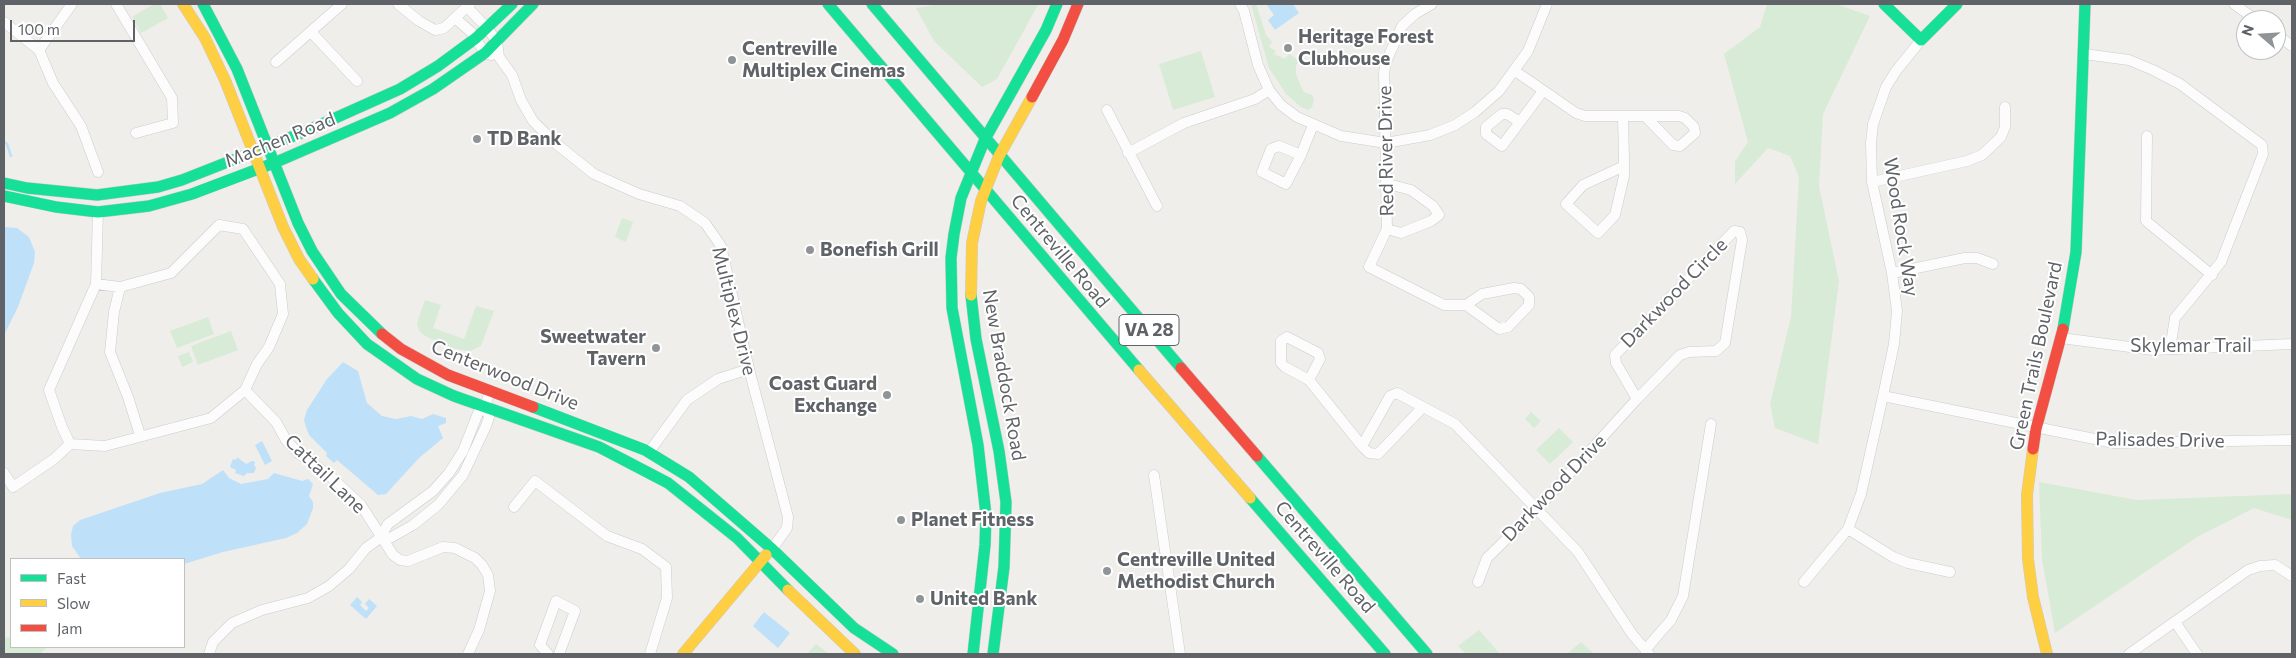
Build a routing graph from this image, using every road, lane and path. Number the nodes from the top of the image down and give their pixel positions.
1 (72, 4) edge
2 (116, 4) edge
3 (183, 4) edge
4 (204, 4) edge
5 (342, 4) edge
6 (398, 4) edge
7 (512, 4) edge
8 (534, 4) edge
9 (828, 4) edge
10 (872, 4) edge
11 (1057, 4) edge
12 (1078, 4) edge
13 (1240, 4) edge
14 (1432, 4) edge
15 (1546, 4) edge
16 (1884, 4) edge
17 (1957, 4) edge
18 (2085, 4) edge
19 (469, 6) edge
20 (455, 18) junction
21 (4, 22) edge
22 (488, 29) junction
23 (310, 32) junction
24 (476, 38) junction
25 (1921, 40) junction
26 (497, 42) junction
27 (39, 50) junction
28 (485, 54) junction
29 (2084, 54) junction
30 (499, 57) junction
31 (276, 62) dead end
32 (1515, 71) junction
33 (358, 81) dead end
34 (1268, 90) junction
35 (1543, 91) junction
36 (2005, 107) dead end
37 (1107, 110) dead end
38 (1645, 116) junction
39 (1623, 117) junction
40 (1520, 122) dead end
41 (1313, 125) junction
42 (136, 133) dead end
43 (2146, 136) dead end
44 (984, 139) junction
45 (1386, 143) junction
46 (267, 147) junction
47 (253, 152) junction
48 (1128, 153) junction
49 (1301, 154) dead end
50 (999, 156) junction
51 (274, 163) junction
52 (1624, 166) junction
53 (260, 168) junction
54 (971, 171) junction
55 (98, 172) dead end
56 (4, 182) edge
57 (1872, 182) junction
58 (1388, 184) junction
59 (986, 189) junction
60 (4, 196) edge
61 (1157, 206) dead end
62 (98, 212) junction
63 (1387, 230) junction
64 (1993, 264) dead end
65 (1892, 273) junction
66 (2212, 275) junction
67 (96, 284) junction
68 (120, 287) junction
69 (1466, 305) junction
70 (2061, 338) junction
71 (2292, 344) edge
72 (2170, 349) junction
73 (749, 369) junction
74 (1309, 380) junction
75 (246, 390) junction
76 (490, 391) junction
77 (1883, 396) junction
78 (1637, 399) junction
79 (485, 407) junction
80 (1423, 407) junction
81 (1711, 424) dead end
82 (2036, 429) junction
83 (140, 435) junction
84 (2292, 440) edge
85 (70, 444) junction
86 (1362, 446) junction
87 (649, 452) junction
88 (4, 473) edge
89 (1154, 475) dead end
90 (514, 507) dead end
91 (1538, 508) junction
92 (1848, 530) junction
93 (380, 538) junction
94 (772, 549) junction
95 (760, 562) junction
96 (1950, 572) dead end
97 (2292, 576) edge
98 (1478, 582) dead end
99 (1804, 582) dead end
100 (977, 622) junction
101 (2174, 622) junction
102 (1647, 652) edge
103 (208, 654) edge
104 (468, 654) edge
105 (548, 654) edge
106 (559, 654) edge
107 (651, 654) edge
108 (683, 654) edge
109 (855, 654) edge
110 (893, 654) edge
111 (965, 654) edge
112 (973, 654) edge
113 (993, 654) edge
114 (1180, 654) edge
115 (1386, 654) edge
116 (1427, 654) edge
117 (2047, 654) edge
118 (2129, 654) edge
119 (2197, 654) edge

1 - 27 street
2 - 42 street
3 - 47 main road, Centerwood Drive
4 - 46 main road, Centerwood Drive
5 - 23 street
6 - 20 street
7 - 22 main road, Machen Road
8 - 26 main road, Machen Road
9 - 54 main road, Centreville Road / VA 28
10 - 44 main road, Centreville Road / VA 28
11 - 44 main road, New Braddock Road
12 - 50 main road, New Braddock Road
13 - 34 street
14 - 45 street, Red River Drive
15 - 32 street
16 - 25 main road
17 - 25 main road, Wood Rock Way
18 - 29 main road, Green Trails Boulevard
19 - 20 street
19 - 22 street
20 - 24 street
21 - 27 street
22 - 24 main road, Machen Road
22 - 26 street
23 - 31 street
23 - 33 street
24 - 28 street
24 - 46 main road, Machen Road
25 - 57 street, Wood Rock Way
26 - 28 main road, Machen Road
26 - 30 street
27 - 55 street
28 - 30 street
28 - 51 main road, Machen Road
29 - 66 street
29 - 70 main road, Green Trails Boulevard
30 - 73 street, Multiplex Drive
32 - 35 street
32 - 45 street
34 - 41 street
34 - 48 street
35 - 39 street
35 - 40 street
36 - 57 street
37 - 48 street
38 - 38 street
38 - 39 street
39 - 52 street
41 - 45 street
41 - 49 street
43 - 66 street
44 - 50 main road, Centreville Road / VA 28
44 - 54 main road, New Braddock Road
45 - 58 street, Red River Drive
46 - 47 main road, Machen Road
46 - 51 main road, Centerwood Drive
47 - 53 main road, Centerwood Drive
47 - 56 main road, Machen Road
48 - 61 street
50 - 59 main road, New Braddock Road
50 - 116 main road, Centreville Road / VA 28
51 - 53 main road, Machen Road
51 - 76 main road, Centerwood Drive
52 - 52 street
53 - 62 main road, Machen Road
53 - 79 main road, Centerwood Drive
54 - 59 main road, Centreville Road / VA 28
54 - 100 main road, New Braddock Road
57 - 65 street, Wood Rock Way
58 - 63 street, Red River Drive
58 - 63 street
59 - 113 main road, New Braddock Road
59 - 115 main road, Centreville Road / VA 28
60 - 62 main road, Machen Road
62 - 67 street
63 - 69 street, Red River Drive
64 - 65 street
65 - 77 street, Wood Rock Way
66 - 72 street
67 - 68 street
67 - 85 street
68 - 75 street
68 - 83 street
69 - 69 street
70 - 72 street, Skylemar Trail
70 - 82 main road, Green Trails Boulevard
71 - 72 street, Skylemar Trail
73 - 87 street
73 - 94 street, Multiplex Drive
74 - 74 street
74 - 86 street
75 - 83 street
75 - 93 street, Cattail Lane
76 - 79 street
76 - 87 main road, Centerwood Drive
77 - 82 street, Palisades Drive
77 - 92 street, Wood Rock Way
78 - 78 street, Darkwood Circle
78 - 91 street, Darkwood Drive
79 - 93 street
79 - 93 street
79 - 95 main road, Centerwood Drive
80 - 86 street
80 - 86 street
80 - 91 street
81 - 102 street
82 - 84 street, Palisades Drive
82 - 117 main road, Green Trails Boulevard
83 - 85 street
85 - 88 street
87 - 94 main road, Centerwood Drive
89 - 114 street
90 - 107 street
91 - 98 street, Darkwood Drive
91 - 102 street
92 - 96 street
92 - 99 street, Wood Rock Way
93 - 103 street
93 - 104 street, Cattail Lane
94 - 95 main road
94 - 110 main road, Centerwood Drive
95 - 108 main road
95 - 109 main road, Centerwood Drive
97 - 101 street
100 - 111 main road
100 - 112 main road, New Braddock Road
101 - 118 street
101 - 119 street
105 - 106 street

